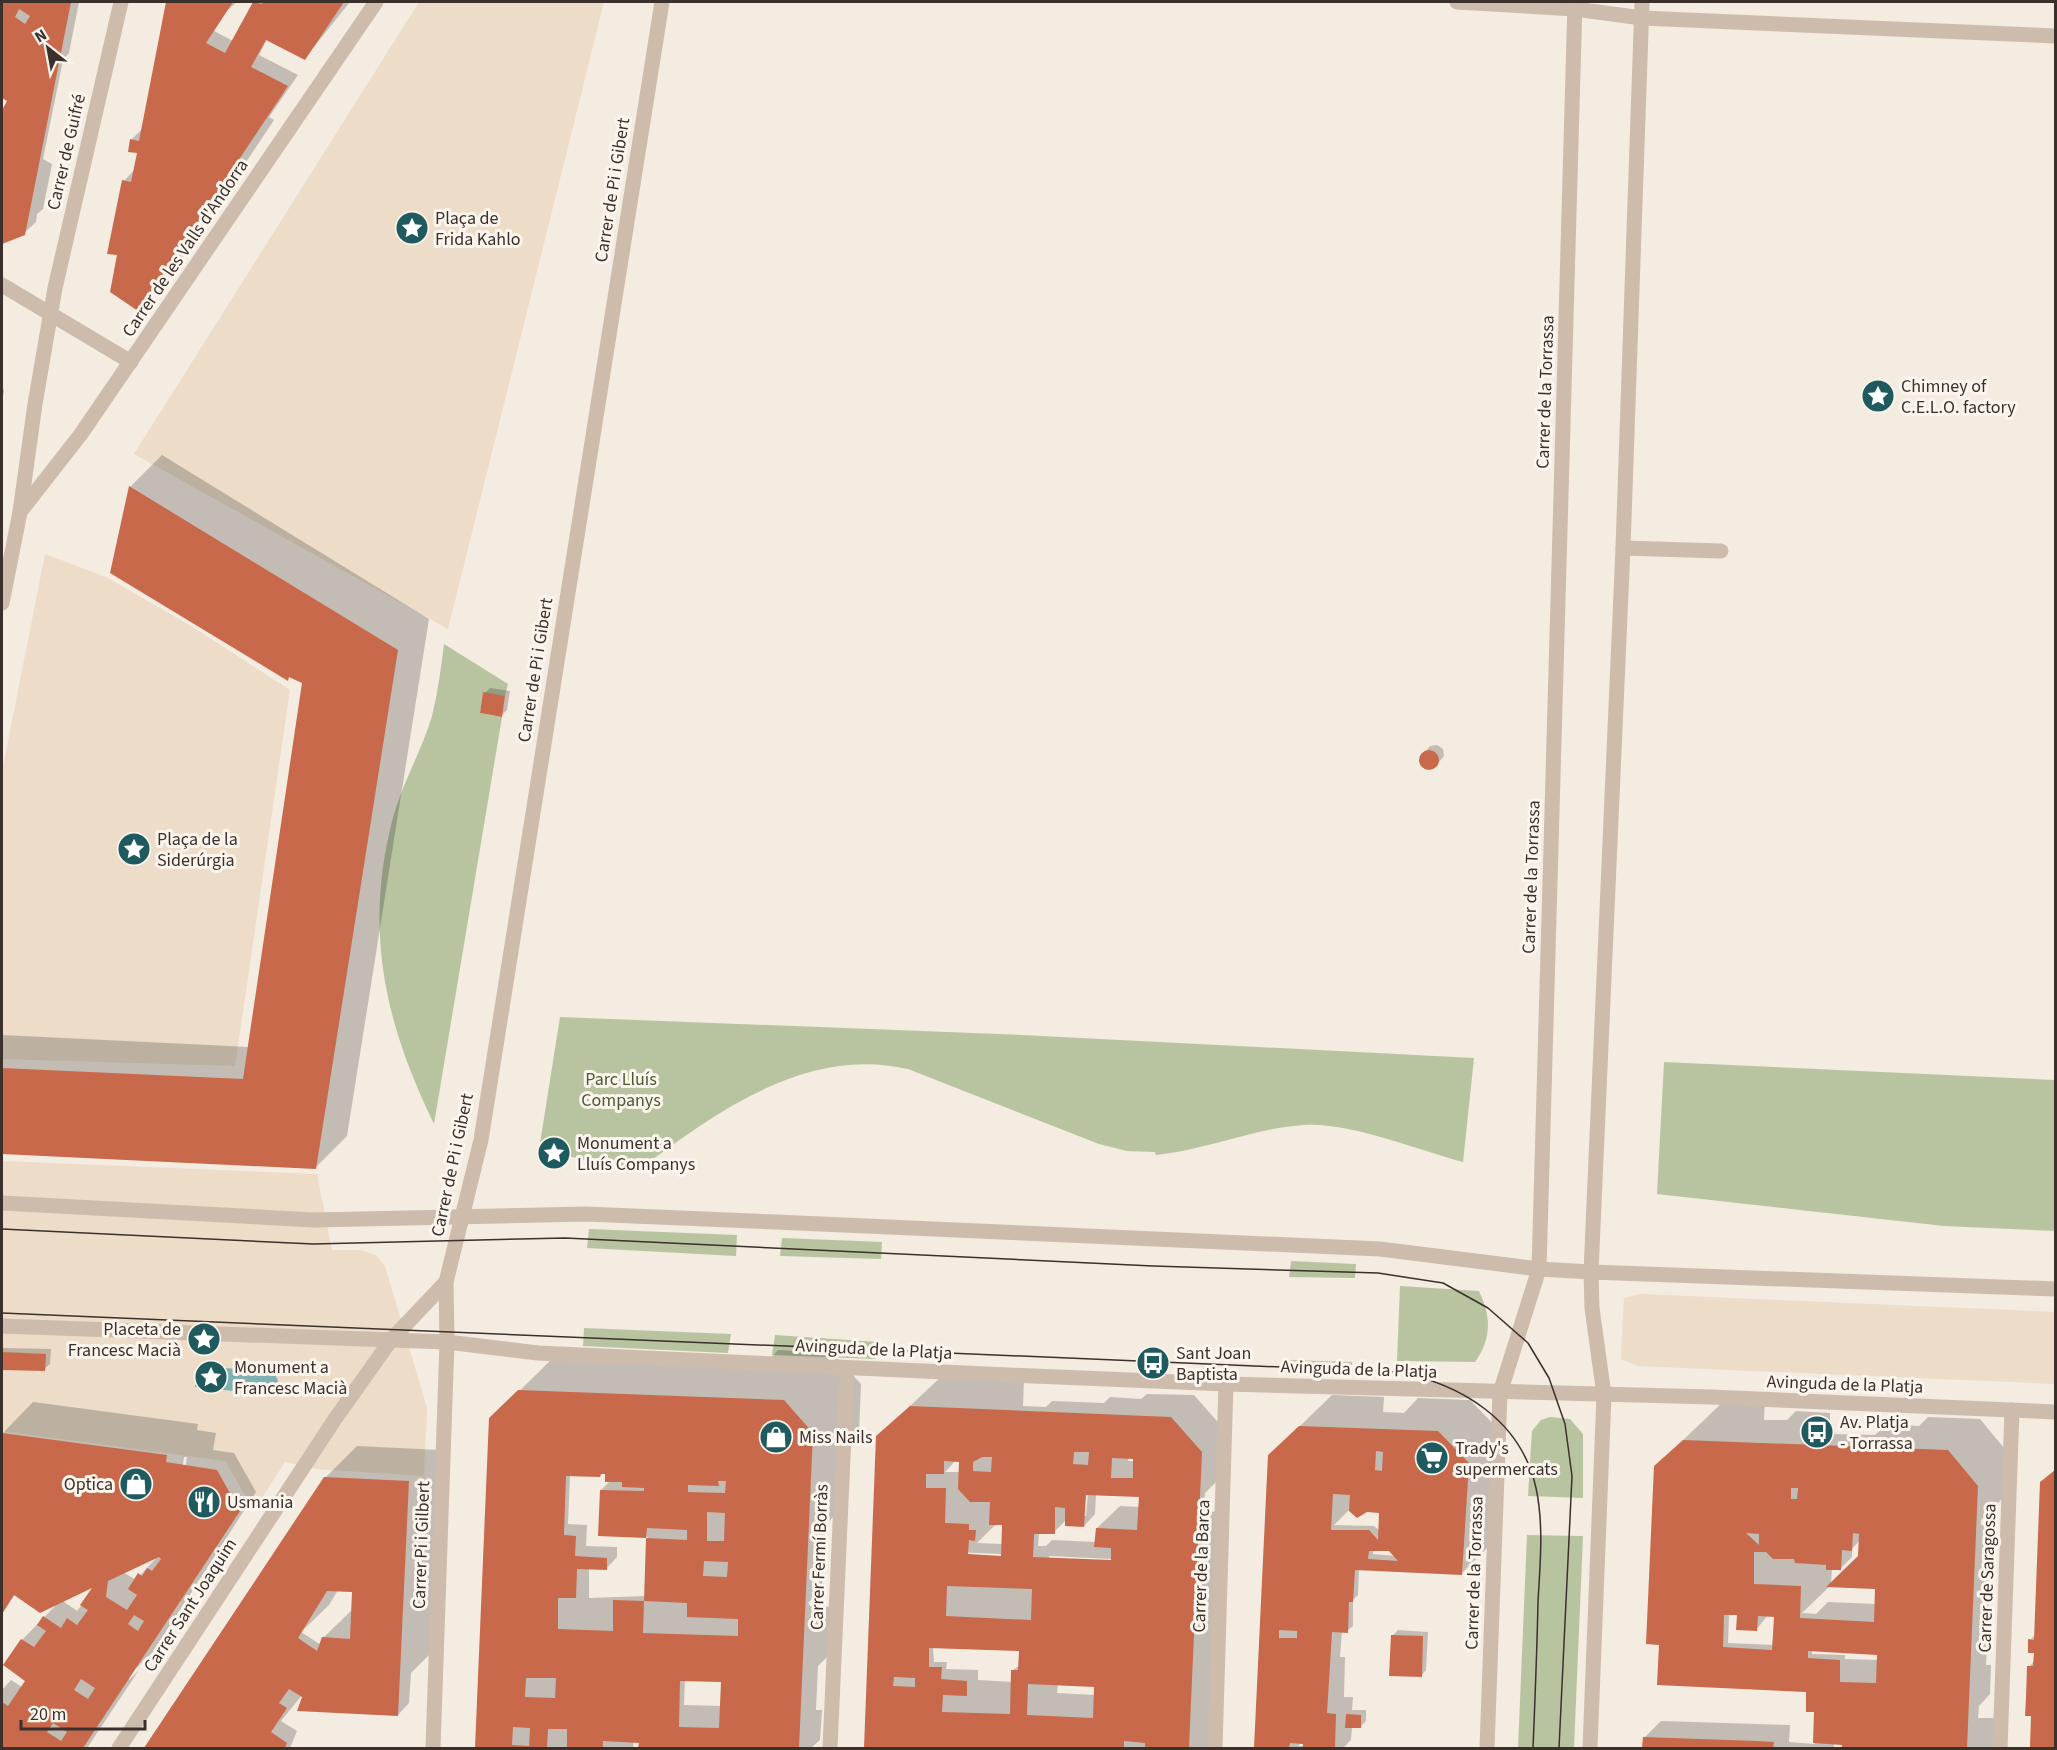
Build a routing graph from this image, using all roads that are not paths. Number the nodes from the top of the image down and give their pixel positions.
1 (121, 2) edge
2 (376, 2) edge
3 (662, 2) edge
4 (1457, 2) edge
5 (1642, 2) edge
6 (1575, 5) edge
7 (1642, 18) junction
8 (2055, 36) edge
9 (2, 285) edge
10 (50, 312) junction
11 (131, 362) junction
12 (20, 512) junction
13 (1623, 548) junction
14 (1721, 551) dead end
15 (2, 603) edge
16 (2, 1203) edge
17 (462, 1217) junction
18 (1539, 1269) junction
19 (1591, 1272) junction
20 (446, 1282) junction
21 (2055, 1288) edge
22 (2, 1326) edge
23 (392, 1340) junction
24 (447, 1342) junction
25 (847, 1368) junction
26 (1226, 1384) junction
27 (1500, 1393) junction
28 (1604, 1395) junction
29 (2012, 1410) junction
30 (2055, 1412) edge
31 (119, 1749) edge
32 (433, 1749) edge
33 (830, 1749) edge
34 (1215, 1749) edge
35 (1487, 1749) edge
36 (1590, 1749) edge
37 (2000, 1749) edge

1 - 10 street, Carrer de Guifré
2 - 11 street, Carrer de les Valls d'Andorra
3 - 17 street, Carrer de Pi i Gibert
4 - 6 street
5 - 7 street
6 - 7 street
6 - 18 street, Carrer de la Torrassa
7 - 8 street
7 - 13 street
9 - 10 street
10 - 11 street
10 - 12 street, Carrer de les Valls d'Andorra
11 - 12 street, Carrer de les Valls d'Andorra
12 - 15 street, Carrer de les Valls d'Andorra
13 - 14 street
13 - 19 street
16 - 17 street
17 - 18 street
17 - 20 street, Carrer de Pi i Gibert
18 - 19 street
18 - 27 street, Carrer de la Torrassa
19 - 21 street
19 - 28 street
20 - 23 street, Carrer Sant Joaquim
20 - 24 street, Carrer de Pi i Gibert
22 - 23 street
23 - 24 street
23 - 31 street, Carrer Sant Joaquim
24 - 25 street, Avinguda de la Platja
24 - 32 street, Carrer Pi i Gilbert
25 - 26 street, Avinguda de la Platja
25 - 33 street, Carrer Fermí Borràs
26 - 27 street, Avinguda de la Platja
26 - 34 street, Carrer de la Barca
27 - 28 street, Avinguda de la Platja
27 - 35 street, Carrer de la Torrassa
28 - 29 street, Avinguda de la Platja
28 - 36 street
29 - 30 street, Avinguda de la Platja
29 - 37 street, Carrer de Saragossa

